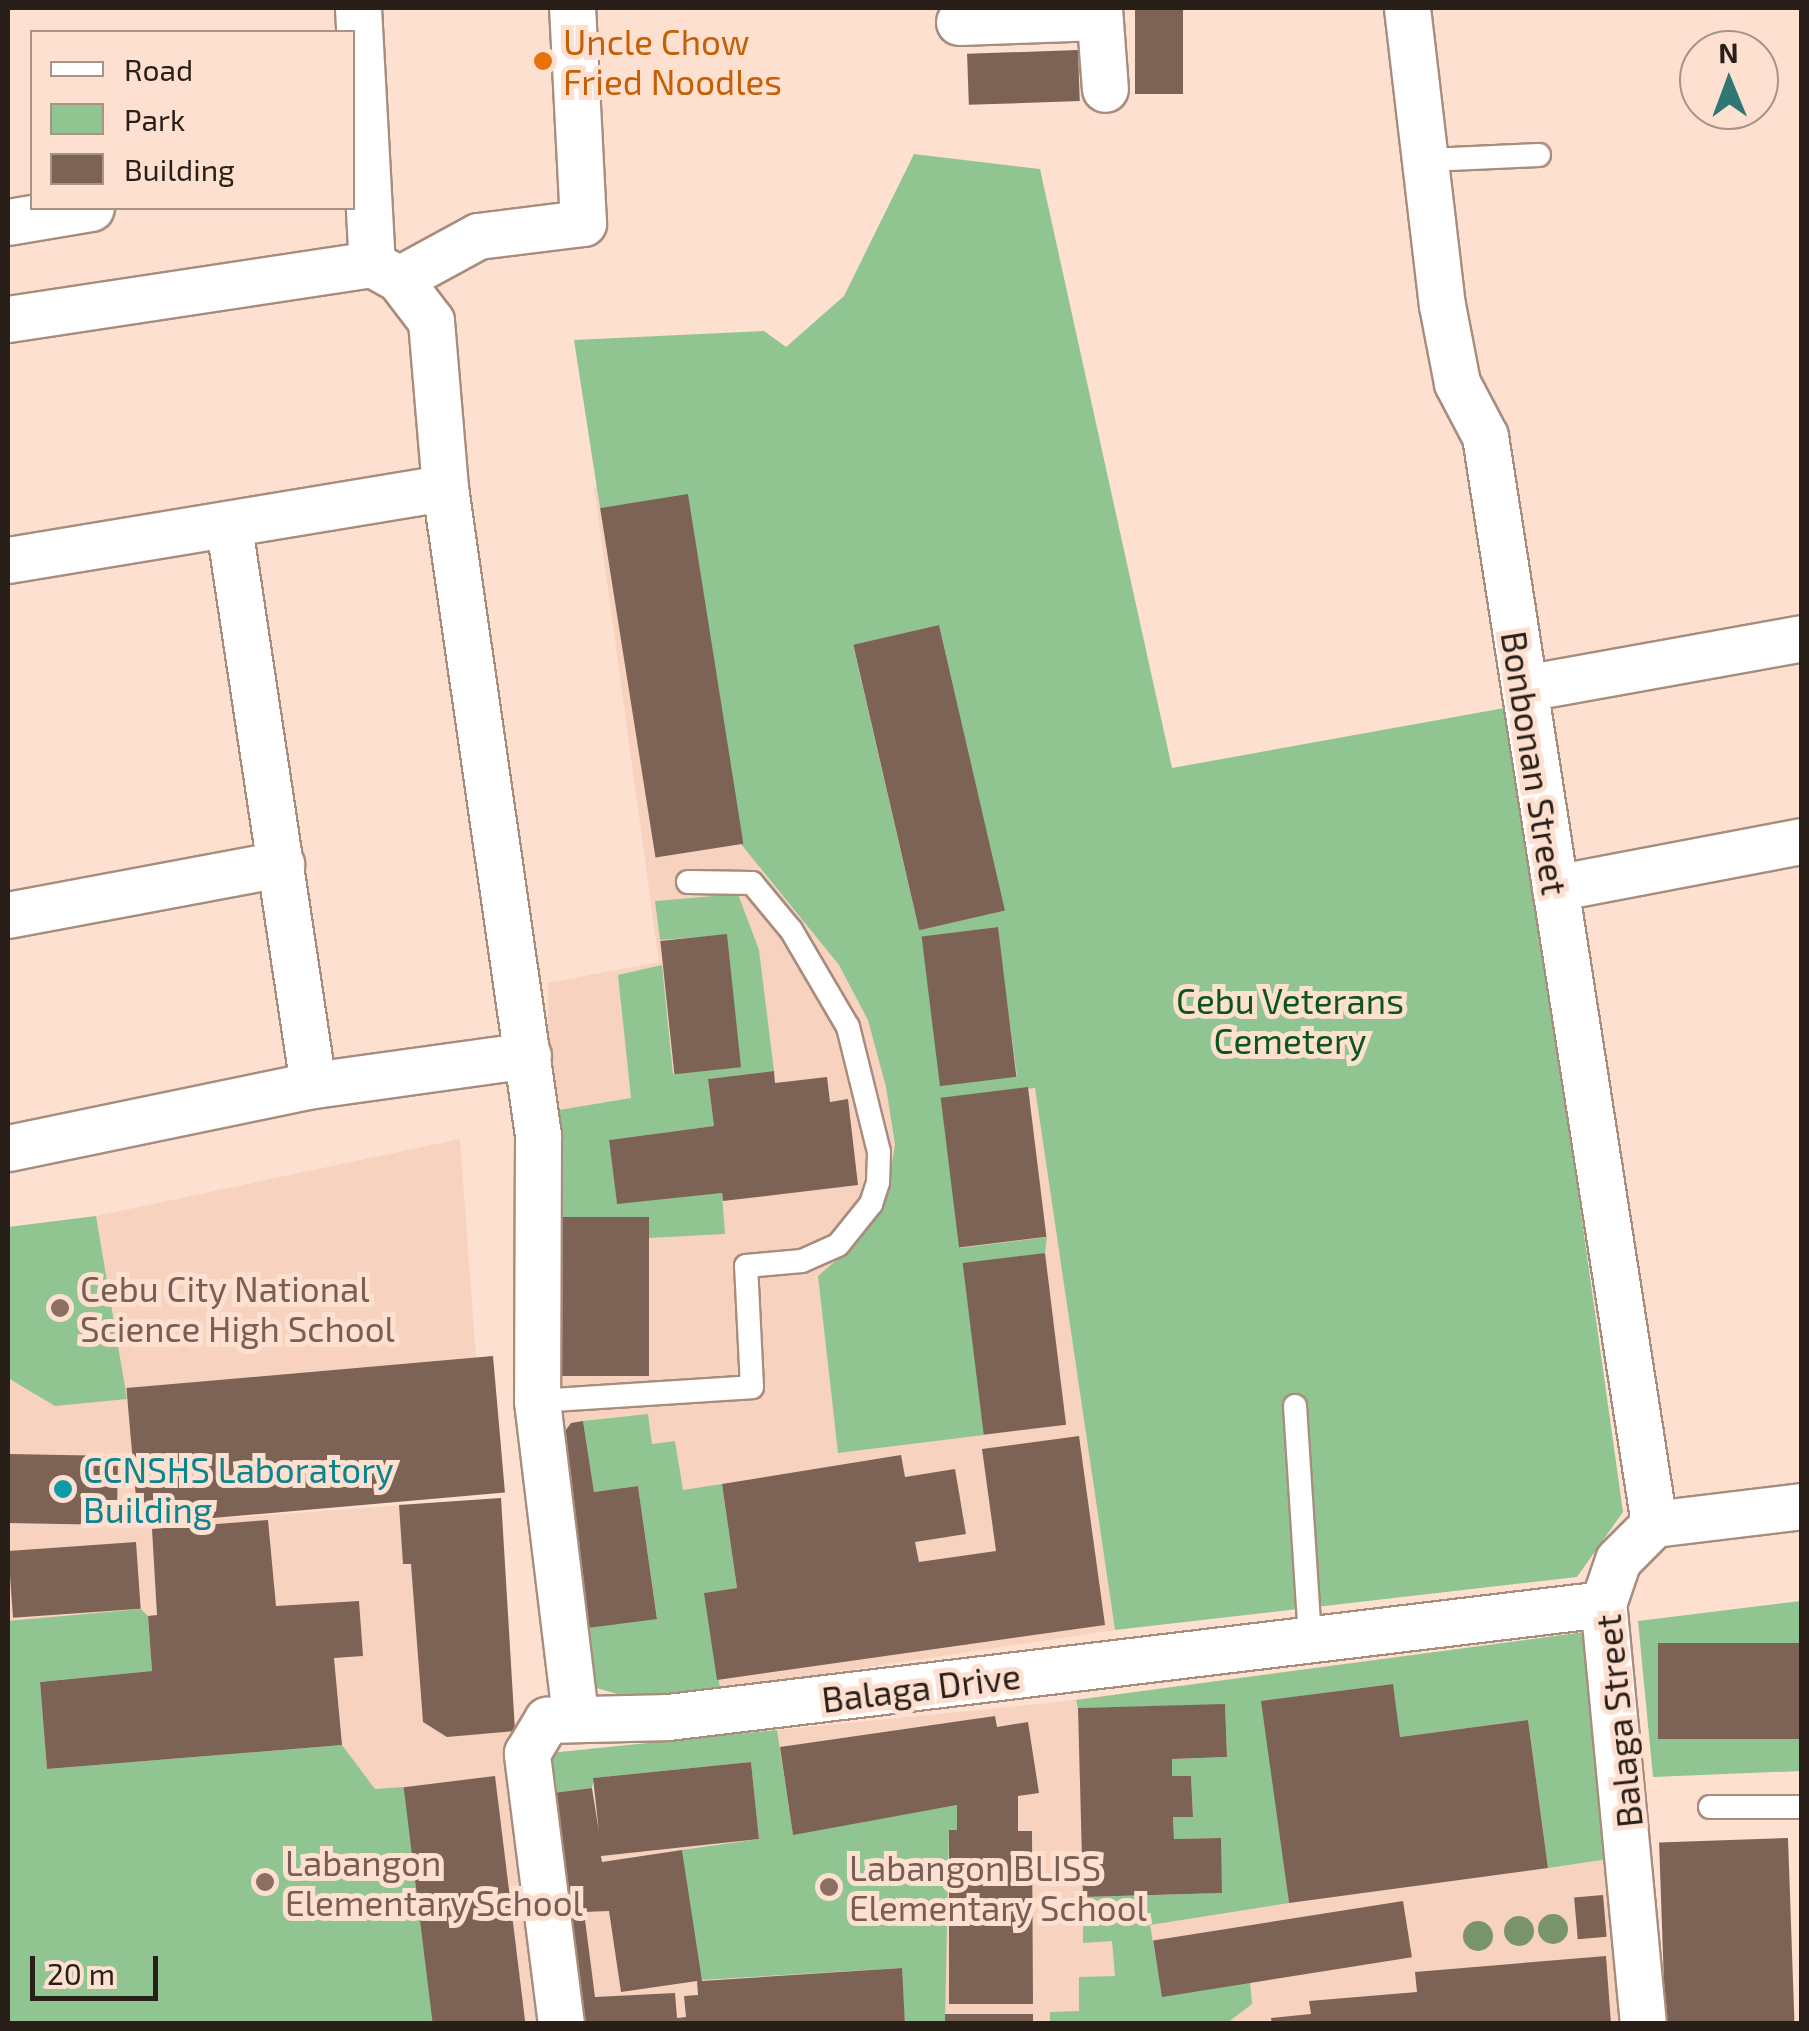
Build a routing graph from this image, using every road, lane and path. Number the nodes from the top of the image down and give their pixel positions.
1 (358, 8) edge
2 (572, 8) edge
3 (1407, 8) edge
4 (1099, 12) edge
5 (960, 22) dead end
6 (1106, 89) dead end
7 (1539, 156) dead end
8 (1428, 160) junction
9 (80, 210) edge
10 (8, 222) edge
11 (385, 272) junction
12 (8, 319) edge
13 (446, 488) junction
14 (229, 527) junction
15 (8, 560) edge
16 (1802, 638) edge
17 (1525, 688) junction
18 (1802, 840) edge
19 (281, 864) junction
20 (688, 882) dead end
21 (1555, 888) junction
22 (8, 914) edge
23 (528, 1055) junction
24 (313, 1086) junction
25 (8, 1148) edge
26 (537, 1401) junction
27 (1296, 1406) dead end
28 (1802, 1506) edge
29 (1654, 1524) junction
30 (1603, 1604) junction
31 (1310, 1640) junction
32 (575, 1717) junction
33 (1710, 1806) dead end
34 (1802, 1807) edge
35 (560, 2024) edge
36 (1643, 2024) edge

1 - 11 street
2 - 11 street
3 - 8 street, Bonbonan Street
4 - 5 street
4 - 6 street
7 - 8 lane
8 - 17 street, Bonbonan Street
9 - 10 street
11 - 12 street
11 - 13 street
13 - 14 street
13 - 23 street
14 - 15 street
14 - 19 street
16 - 17 street
17 - 21 street, Bonbonan Street
18 - 21 street
19 - 22 street
19 - 24 street
20 - 26 lane
21 - 29 street, Bonbonan Street
23 - 24 street
23 - 26 street
24 - 25 street
26 - 32 street
27 - 31 lane
28 - 29 street
29 - 30 street, Balaga Street
30 - 31 street, Balaga Drive
30 - 36 street, Balaga Street
31 - 32 street, Balaga Drive
32 - 35 street, Balaga Drive
33 - 34 lane

